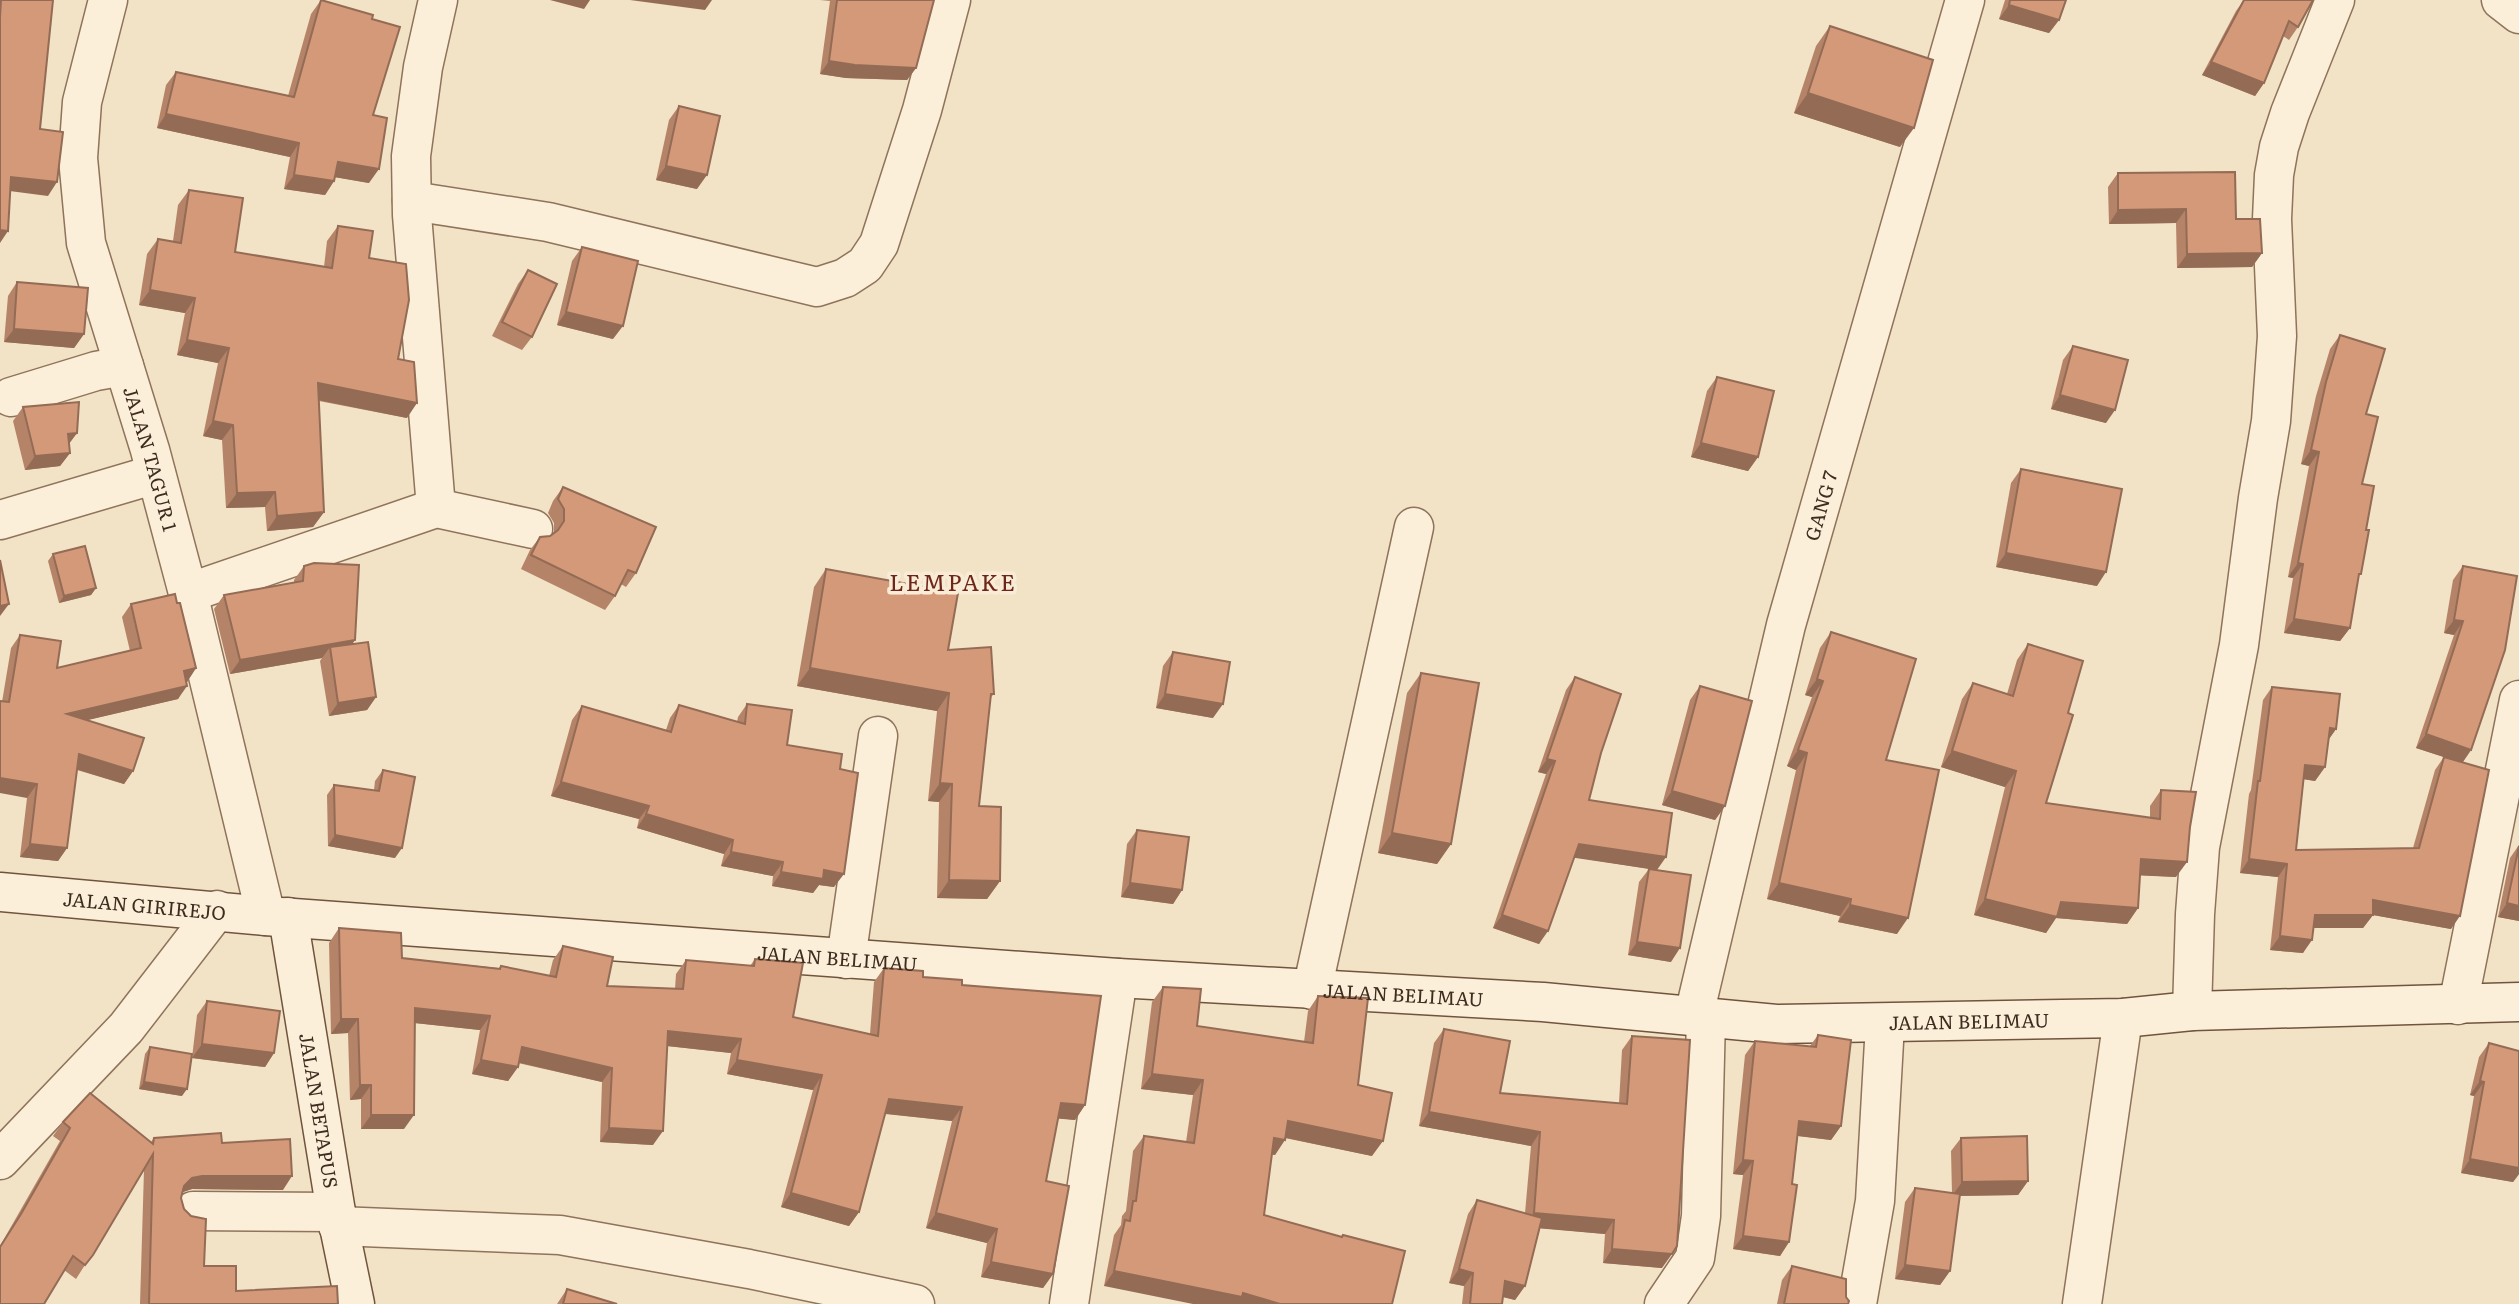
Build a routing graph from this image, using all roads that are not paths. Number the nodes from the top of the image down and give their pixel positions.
1 (108, 0) edge
2 (438, 0) edge
3 (950, 0) edge
4 (1965, 0) edge
5 (2335, 0) edge
6 (2501, 0) edge
7 (2519, 14) edge
8 (412, 201) junction
9 (124, 366) junction
10 (11, 397) dead end
11 (156, 474) junction
12 (436, 508) junction
13 (0, 520) edge
14 (1414, 527) dead end
15 (533, 529) dead end
16 (188, 593) junction
17 (2519, 700) edge
18 (878, 736) dead end
19 (0, 892) edge
20 (217, 911) junction
21 (277, 916) junction
22 (846, 958) junction
23 (1118, 978) junction
24 (1312, 990) junction
25 (2519, 1002) edge
26 (2458, 1005) junction
27 (2192, 1011) junction
28 (1700, 1016) junction
29 (2123, 1018) junction
30 (1885, 1024) junction
31 (0, 1160) edge
32 (193, 1211) dead end
33 (337, 1219) junction
34 (355, 1304) edge
35 (915, 1304) edge
36 (1069, 1304) edge
37 (1664, 1304) edge
38 (1857, 1304) edge
39 (2082, 1304) edge

1 - 9 street, JALAN TAGUR 1
2 - 8 street
3 - 8 street
4 - 28 street, GANG 7
5 - 27 street
6 - 7 street
8 - 12 street
9 - 10 street
9 - 11 street, JALAN TAGUR 1
11 - 13 street
11 - 16 street, JALAN TAGUR 1
12 - 15 street
12 - 16 street
14 - 24 street
16 - 21 street, JALAN TAGUR 1
17 - 26 street
18 - 22 street
19 - 20 street, JALAN GIRIREJO
20 - 21 street, JALAN GIRIREJO
20 - 31 street
21 - 22 street, JALAN BELIMAU
21 - 33 street, JALAN BETAPUS
22 - 23 street, JALAN BELIMAU
23 - 24 street, JALAN BELIMAU
23 - 36 street
24 - 28 street, JALAN BELIMAU
25 - 26 street, JALAN BELIMAU
26 - 27 street, JALAN BELIMAU
27 - 29 street, JALAN BELIMAU
28 - 30 street, JALAN BELIMAU
28 - 37 street, GANG 7
29 - 30 street, JALAN BELIMAU
29 - 39 street
30 - 38 street
32 - 33 street
33 - 34 street, JALAN BETAPUS
33 - 35 street

